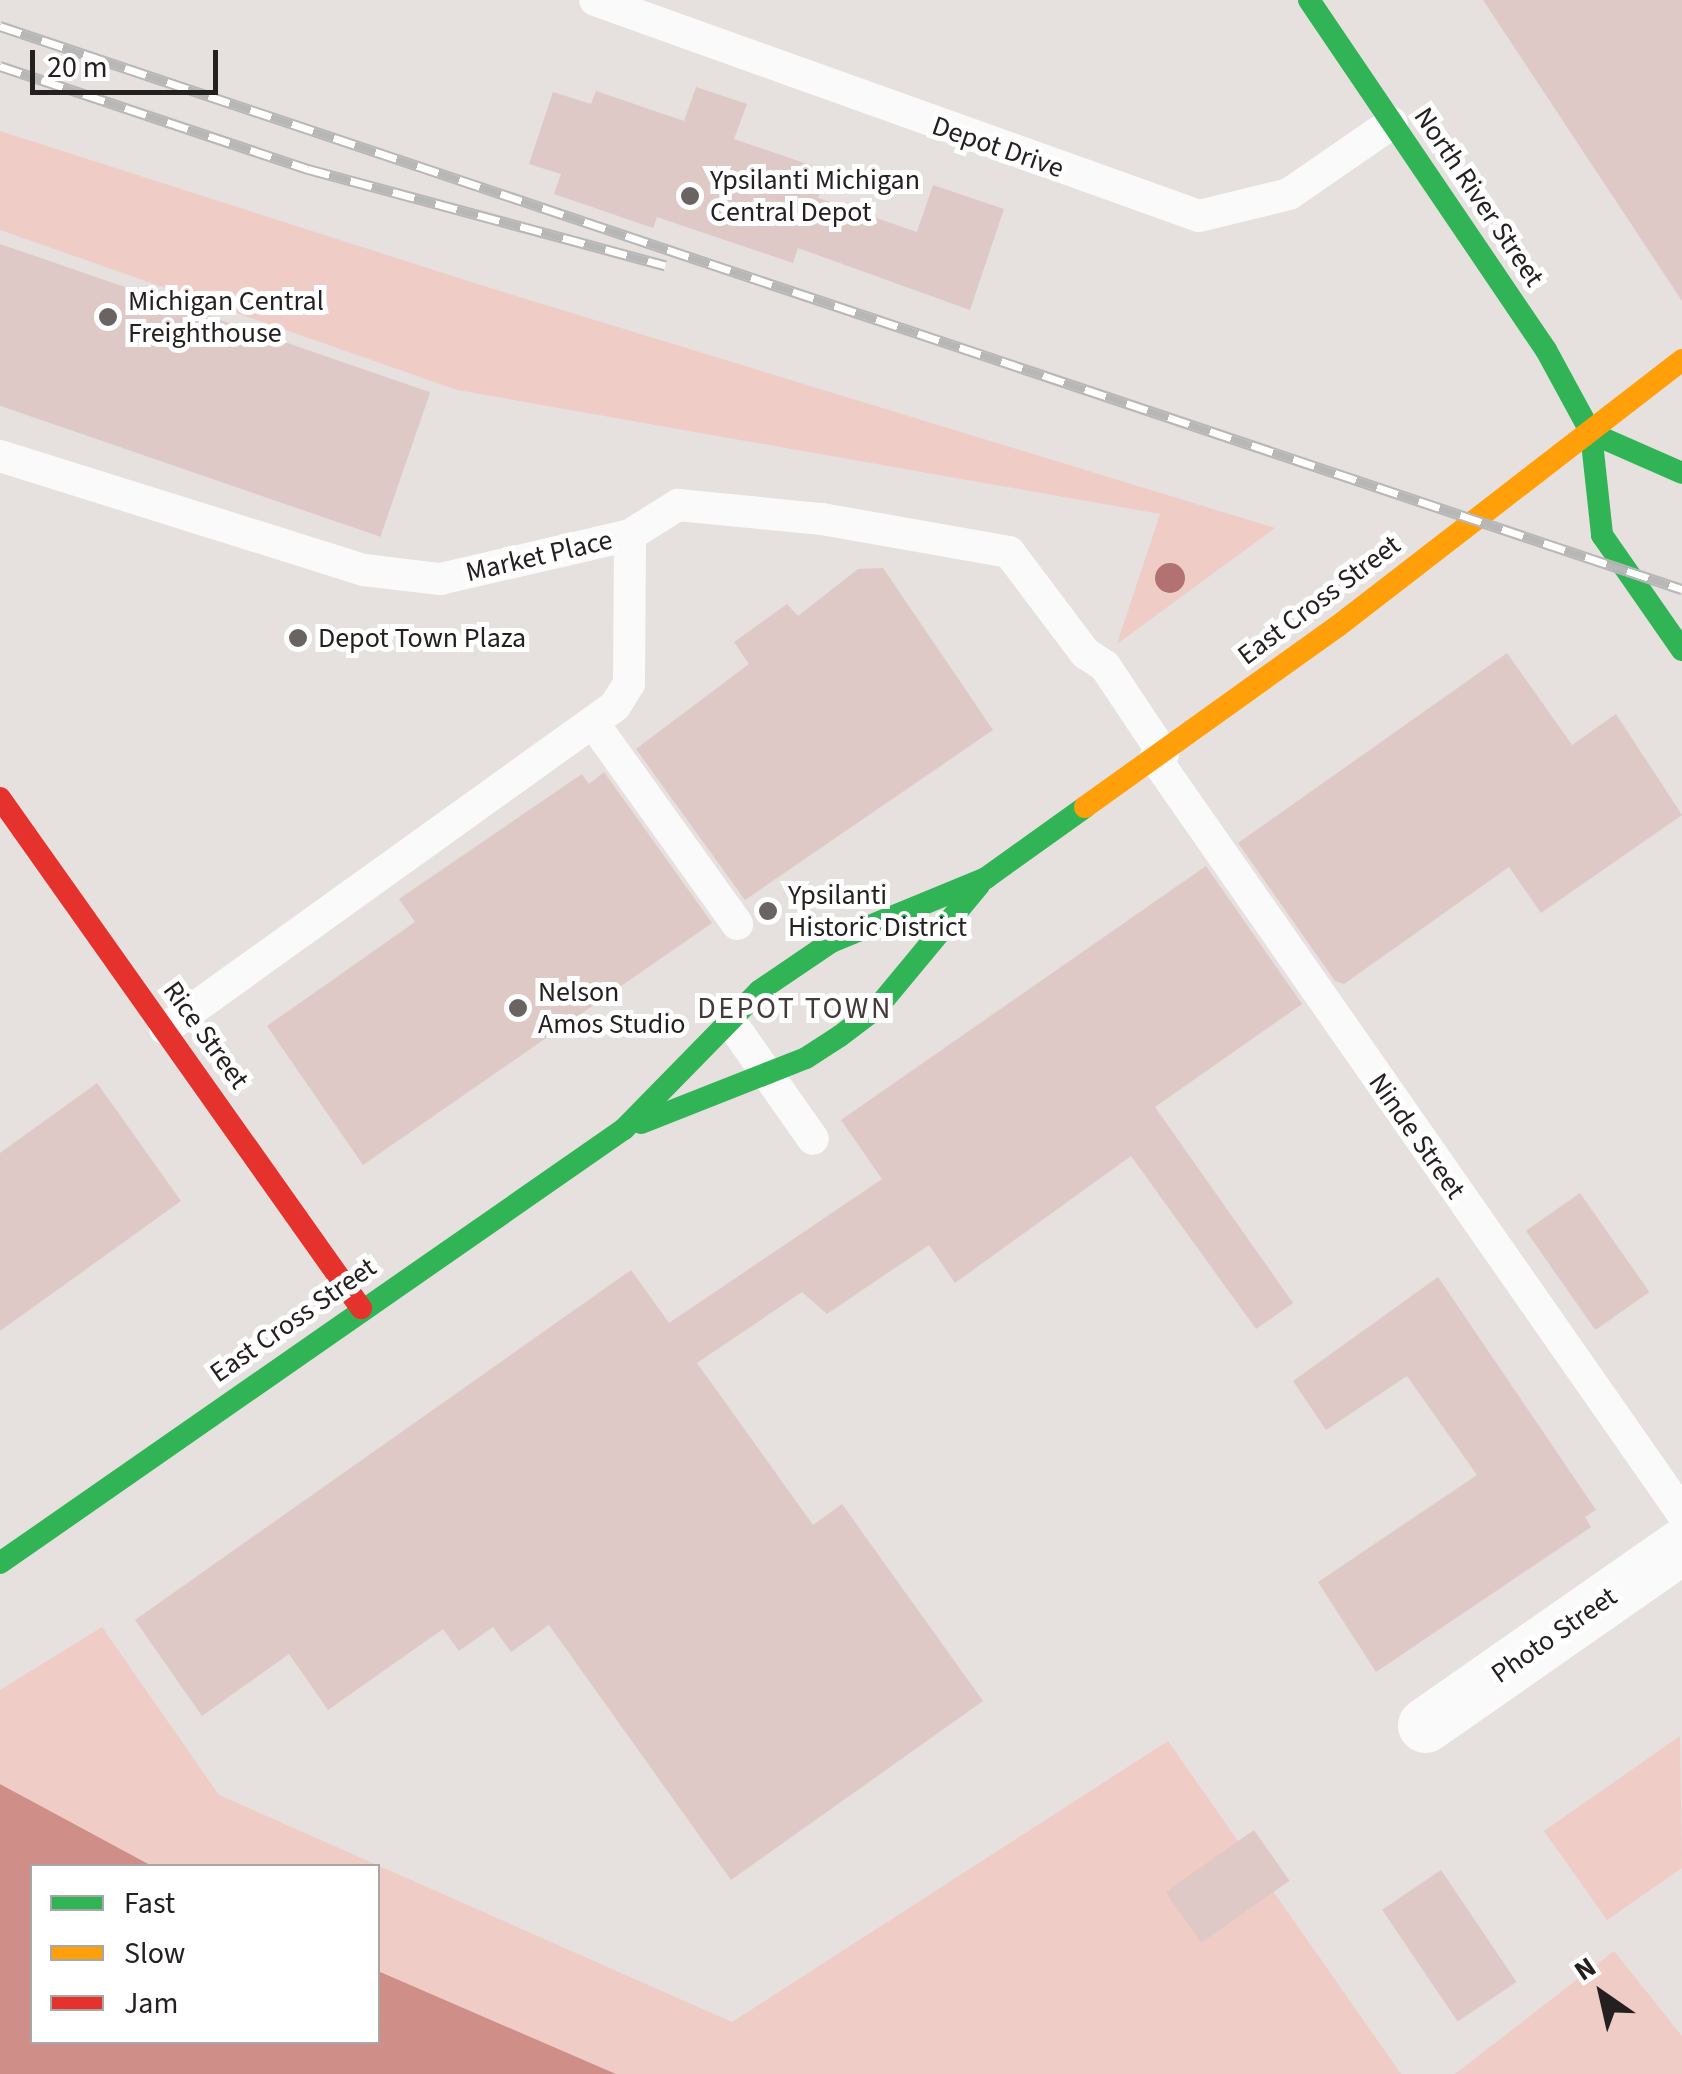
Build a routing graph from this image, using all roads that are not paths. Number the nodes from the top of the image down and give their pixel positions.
1 (595, 0) edge
2 (1309, 0) edge
3 (1392, 124) junction
4 (1682, 360) edge
5 (1591, 433) junction
6 (0, 456) edge
7 (1682, 473) edge
8 (630, 535) junction
9 (1682, 650) edge
10 (594, 724) junction
11 (1159, 756) junction
12 (0, 798) edge
13 (986, 878) junction
14 (737, 924) dead end
15 (730, 1022) junction
16 (166, 1029) junction
17 (767, 1074) junction
18 (624, 1129) junction
19 (813, 1139) dead end
20 (361, 1308) junction
21 (1682, 1513) edge
22 (1682, 1546) edge
23 (0, 1563) edge
24 (1425, 1725) dead end

1 - 3 lane, Depot Drive
2 - 3 street, North River Street
3 - 5 street, North River Street
4 - 5 street, East Cross Street
5 - 7 street
5 - 9 street, North River Street
5 - 11 street, East Cross Street
6 - 8 lane, Market Place
8 - 10 lane
8 - 11 lane, Market Place
10 - 14 lane
10 - 16 lane
11 - 13 street, East Cross Street
11 - 21 lane, Ninde Street
12 - 16 street, Rice Street
13 - 15 street, East Cross Street
13 - 17 street, East Cross Street
15 - 17 lane
15 - 18 street, East Cross Street
16 - 20 street, Rice Street
17 - 18 street, East Cross Street
17 - 19 lane
18 - 20 street, East Cross Street
20 - 23 street, East Cross Street
22 - 24 street, Photo Street

